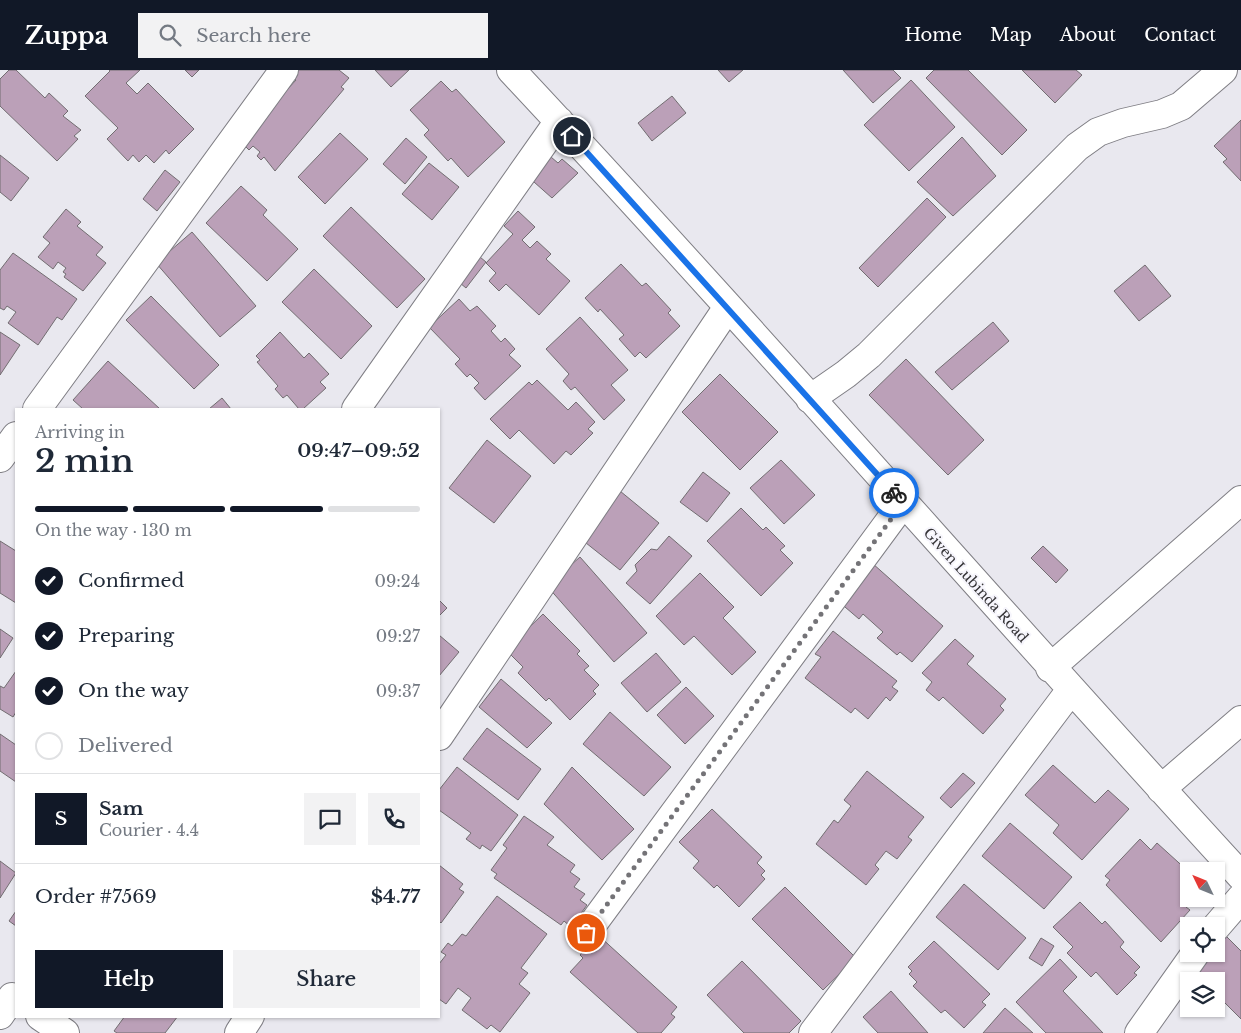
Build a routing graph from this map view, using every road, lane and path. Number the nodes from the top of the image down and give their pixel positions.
1 (284, 70) edge
2 (511, 70) edge
3 (1223, 70) edge
4 (559, 122) junction
5 (728, 307) junction
6 (810, 399) junction
7 (38, 408) edge
8 (357, 408) edge
9 (15, 437) edge
10 (0, 458) edge
11 (1241, 500) edge
12 (903, 503) junction
13 (1050, 668) junction
14 (1070, 691) junction
15 (1241, 720) edge
16 (440, 735) edge
17 (1161, 789) junction
18 (1241, 876) edge
19 (1241, 898) edge
20 (1225, 917) edge
21 (586, 933) dead end
22 (1189, 962) edge
23 (43, 1018) edge
24 (249, 1018) edge
25 (64, 1033) edge
26 (239, 1033) edge
27 (813, 1033) edge
28 (1139, 1033) edge

1 - 7 street
2 - 4 street, Given Lubinda Road
3 - 6 street
4 - 5 street, Given Lubinda Road
4 - 8 street
5 - 6 street, Given Lubinda Road
5 - 16 street
6 - 12 street, Given Lubinda Road
9 - 10 street
11 - 13 street
12 - 13 street, Given Lubinda Road
12 - 21 street
13 - 14 street, Given Lubinda Road
14 - 17 street, Given Lubinda Road
14 - 27 street
15 - 17 street
17 - 18 street, Given Lubinda Road
19 - 20 street
22 - 28 street
23 - 25 street
24 - 26 street

